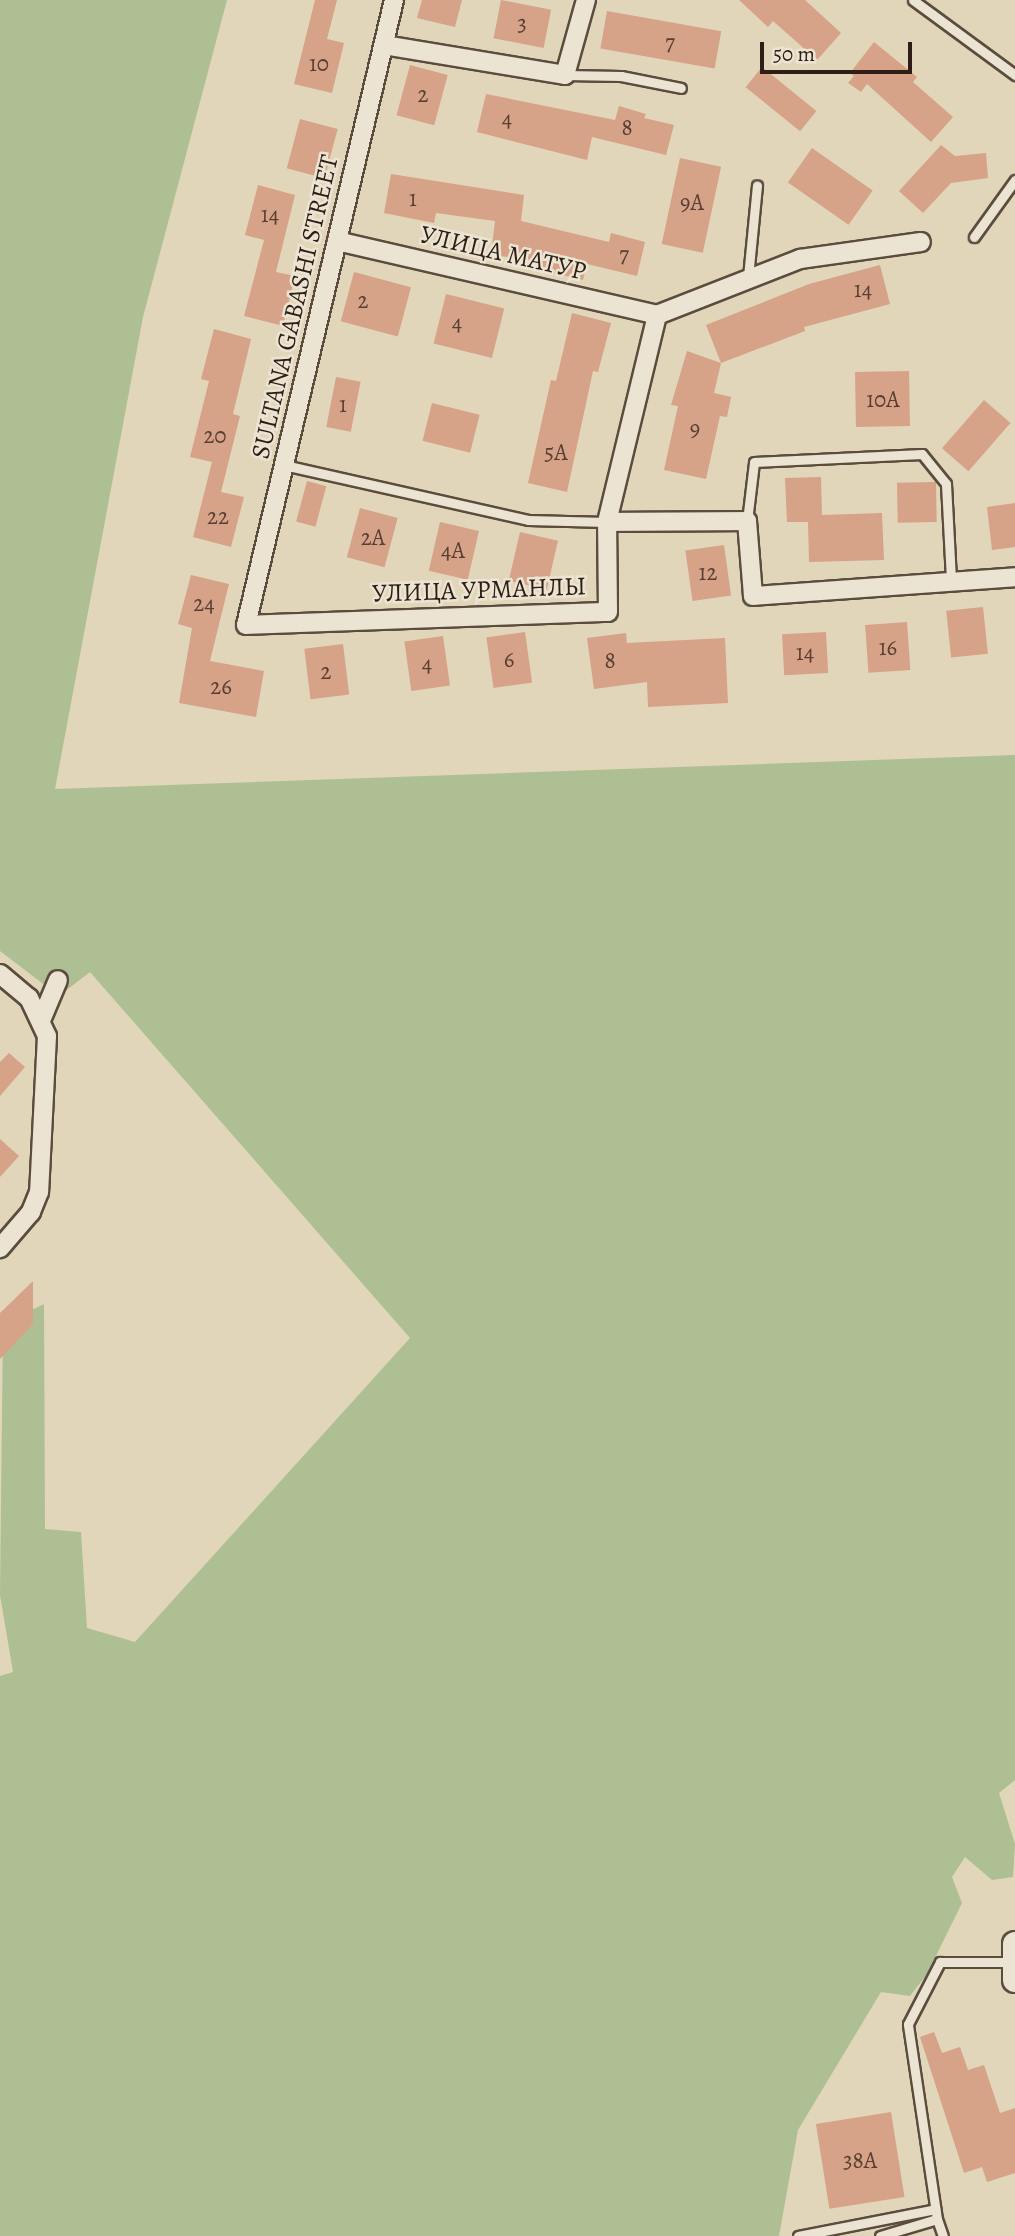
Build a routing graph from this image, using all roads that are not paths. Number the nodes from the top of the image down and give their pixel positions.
1 (394, 0) edge
2 (586, 0) edge
3 (913, 0) edge
4 (384, 45) junction
5 (565, 75) junction
6 (1015, 75) edge
7 (681, 88) dead end
8 (1015, 180) edge
9 (757, 185) dead end
10 (974, 237) dead end
11 (337, 241) junction
12 (921, 242) dead end
13 (748, 277) junction
14 (657, 315) junction
15 (284, 465) junction
16 (747, 521) junction
17 (607, 522) junction
18 (1015, 577) edge
19 (951, 580) junction
20 (246, 625) joint
21 (0, 974) edge
22 (58, 980) dead end
23 (42, 1018) junction
24 (0, 1248) edge
25 (1014, 1962) edge
26 (935, 2208) junction
27 (937, 2220) junction
28 (798, 2236) edge
29 (880, 2236) edge
30 (943, 2236) edge

1 - 4 street, SULTANA GABASHI STREET
2 - 5 street
3 - 6 lane
4 - 5 street
4 - 11 street, SULTANA GABASHI STREET
5 - 7 lane
8 - 10 lane
9 - 13 lane
11 - 14 street, УЛИЦА МАТУР
11 - 15 street, SULTANA GABASHI STREET
12 - 13 street
13 - 14 street
14 - 17 street
15 - 17 lane
15 - 20 street, SULTANA GABASHI STREET
16 - 17 street
16 - 19 street
16 - 19 lane
17 - 20 street, УЛИЦА УРМАНЛЫ
18 - 19 street
21 - 23 street
22 - 23 street
23 - 24 street
25 - 26 lane
26 - 27 lane
26 - 28 lane
27 - 29 lane
27 - 30 lane

